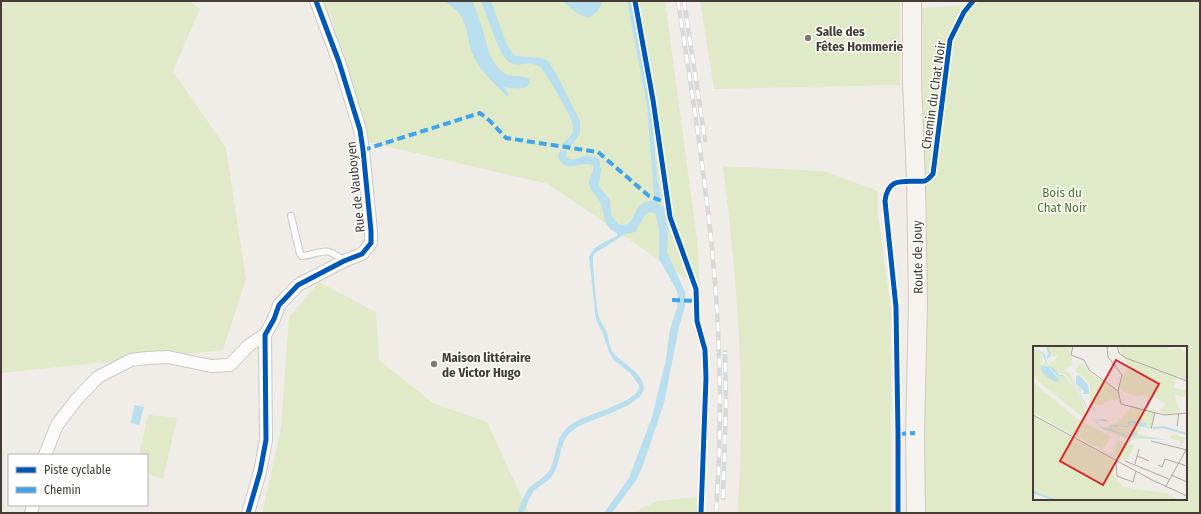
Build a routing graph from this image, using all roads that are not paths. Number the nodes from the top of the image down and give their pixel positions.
1 (316, 1) edge
2 (914, 1) edge
3 (291, 216) dead end
4 (344, 261) junction
5 (265, 335) junction
6 (45, 454) edge
7 (248, 513) edge
8 (916, 513) edge

1 - 4 street, Rue de Vauboyen
2 - 8 main road, Route de Jouy
3 - 4 lane
4 - 5 street, Rue de Vauboyen
5 - 6 street
5 - 7 street, Rue de Vauboyen

